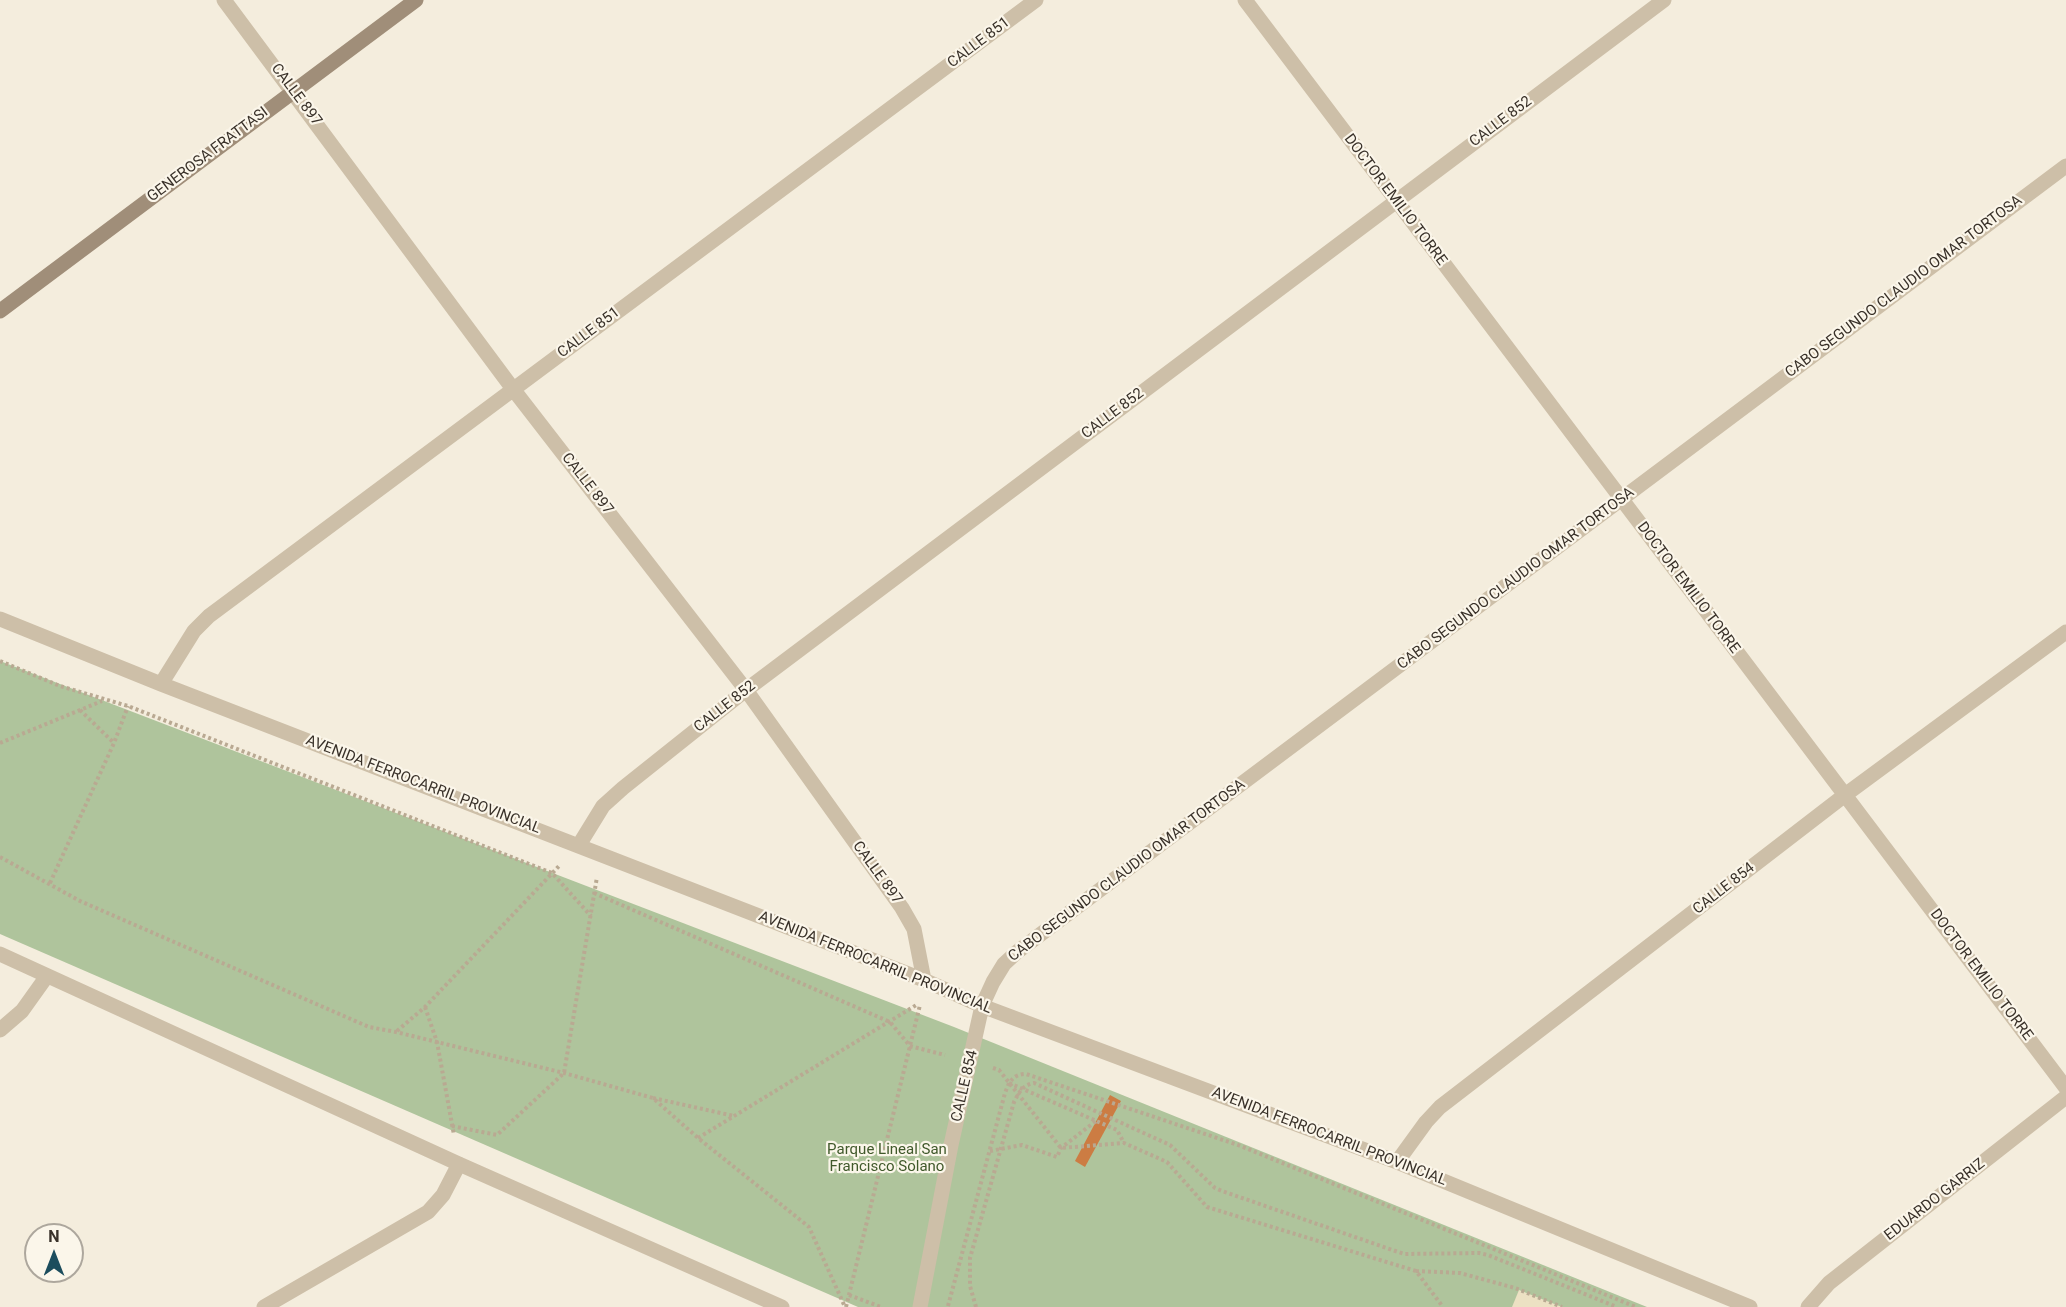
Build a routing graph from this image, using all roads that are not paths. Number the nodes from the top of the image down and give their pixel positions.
1 (224, 0) edge
2 (416, 0) edge
3 (1036, 0) edge
4 (1245, 0) edge
5 (1664, 0) edge
6 (294, 92) junction
7 (2066, 166) edge
8 (1395, 201) junction
9 (0, 311) edge
10 (513, 389) junction
11 (1621, 500) junction
12 (0, 619) edge
13 (2066, 632) edge
14 (161, 684) junction
15 (746, 690) junction
16 (1845, 795) junction
17 (579, 845) junction
18 (0, 954) edge
19 (47, 976) junction
20 (924, 980) junction
21 (982, 1006) junction
22 (0, 1030) edge
23 (2066, 1088) edge
24 (2066, 1097) edge
25 (1397, 1162) junction
26 (459, 1164) junction
27 (264, 1307) edge
28 (782, 1307) edge
29 (920, 1307) edge
30 (1750, 1307) edge
31 (1808, 1307) edge

1 - 6 street, CALLE 897
2 - 6 main road, GENEROSA FRATTASI
3 - 10 street, CALLE 851
4 - 8 street, DOCTOR EMILIO TORRE
5 - 8 street, CALLE 852
6 - 9 main road, GENEROSA FRATTASI
6 - 10 street, CALLE 897
7 - 11 street, CABO SEGUNDO CLAUDIO OMAR TORTOSA
8 - 11 street, DOCTOR EMILIO TORRE
8 - 15 street, CALLE 852
10 - 14 street, CALLE 851
10 - 15 street, CALLE 897
11 - 16 street, DOCTOR EMILIO TORRE
11 - 21 street, CABO SEGUNDO CLAUDIO OMAR TORTOSA
12 - 14 street, AVENIDA FERROCARRIL PROVINCIAL
13 - 16 street, CALLE 854
14 - 17 street, AVENIDA FERROCARRIL PROVINCIAL
15 - 17 street, CALLE 852
15 - 20 street, CALLE 897
16 - 23 street, DOCTOR EMILIO TORRE
16 - 25 street, CALLE 854
17 - 20 street, AVENIDA FERROCARRIL PROVINCIAL
18 - 19 street
19 - 22 street
19 - 26 street
20 - 21 street, AVENIDA FERROCARRIL PROVINCIAL
21 - 25 street, AVENIDA FERROCARRIL PROVINCIAL
21 - 29 street, CALLE 854
24 - 31 street, EDUARDO GARRIZ
25 - 30 street, AVENIDA FERROCARRIL PROVINCIAL
26 - 27 street
26 - 28 street

